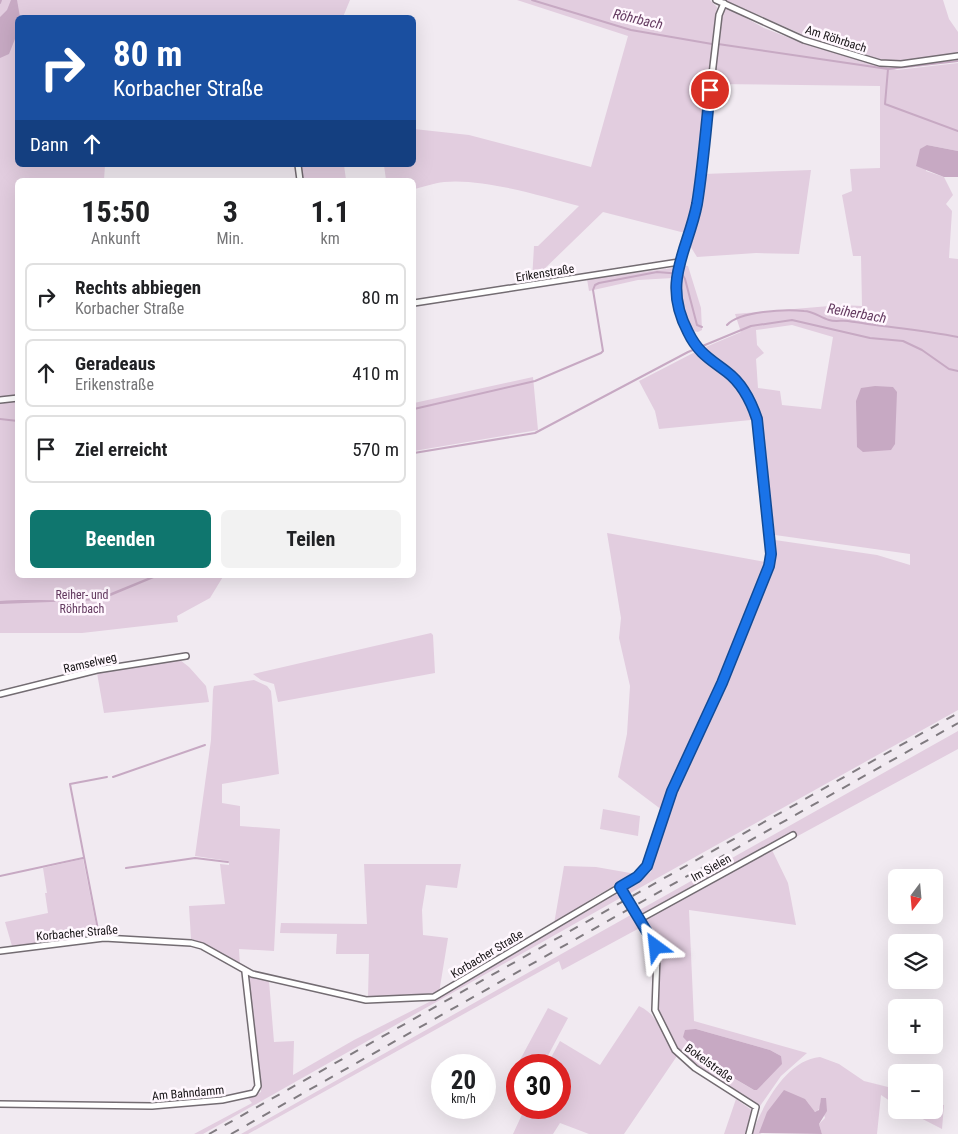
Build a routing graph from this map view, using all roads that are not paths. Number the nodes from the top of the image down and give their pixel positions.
1 (716, 0) edge
2 (724, 3) junction
3 (958, 56) edge
4 (679, 262) junction
5 (416, 303) edge
6 (15, 398) edge
7 (0, 400) edge
8 (186, 656) dead end
9 (0, 694) edge
10 (793, 834) dead end
11 (620, 887) junction
12 (640, 920) junction
13 (0, 952) edge
14 (245, 972) junction
15 (0, 1104) edge
16 (749, 1134) edge

1 - 2 street, Am Röhrbach
2 - 3 street, Am Röhrbach
2 - 4 street
4 - 5 street, Erikenstraße
4 - 11 street, Korbacher Straße
6 - 7 street
8 - 9 street, Ramselweg
10 - 12 street, Im Sielen
11 - 12 street, Bokelstraße
11 - 14 street, Korbacher Straße
12 - 16 street, Bokelstraße
13 - 14 street, Korbacher Straße
14 - 15 street, Am Bahndamm

